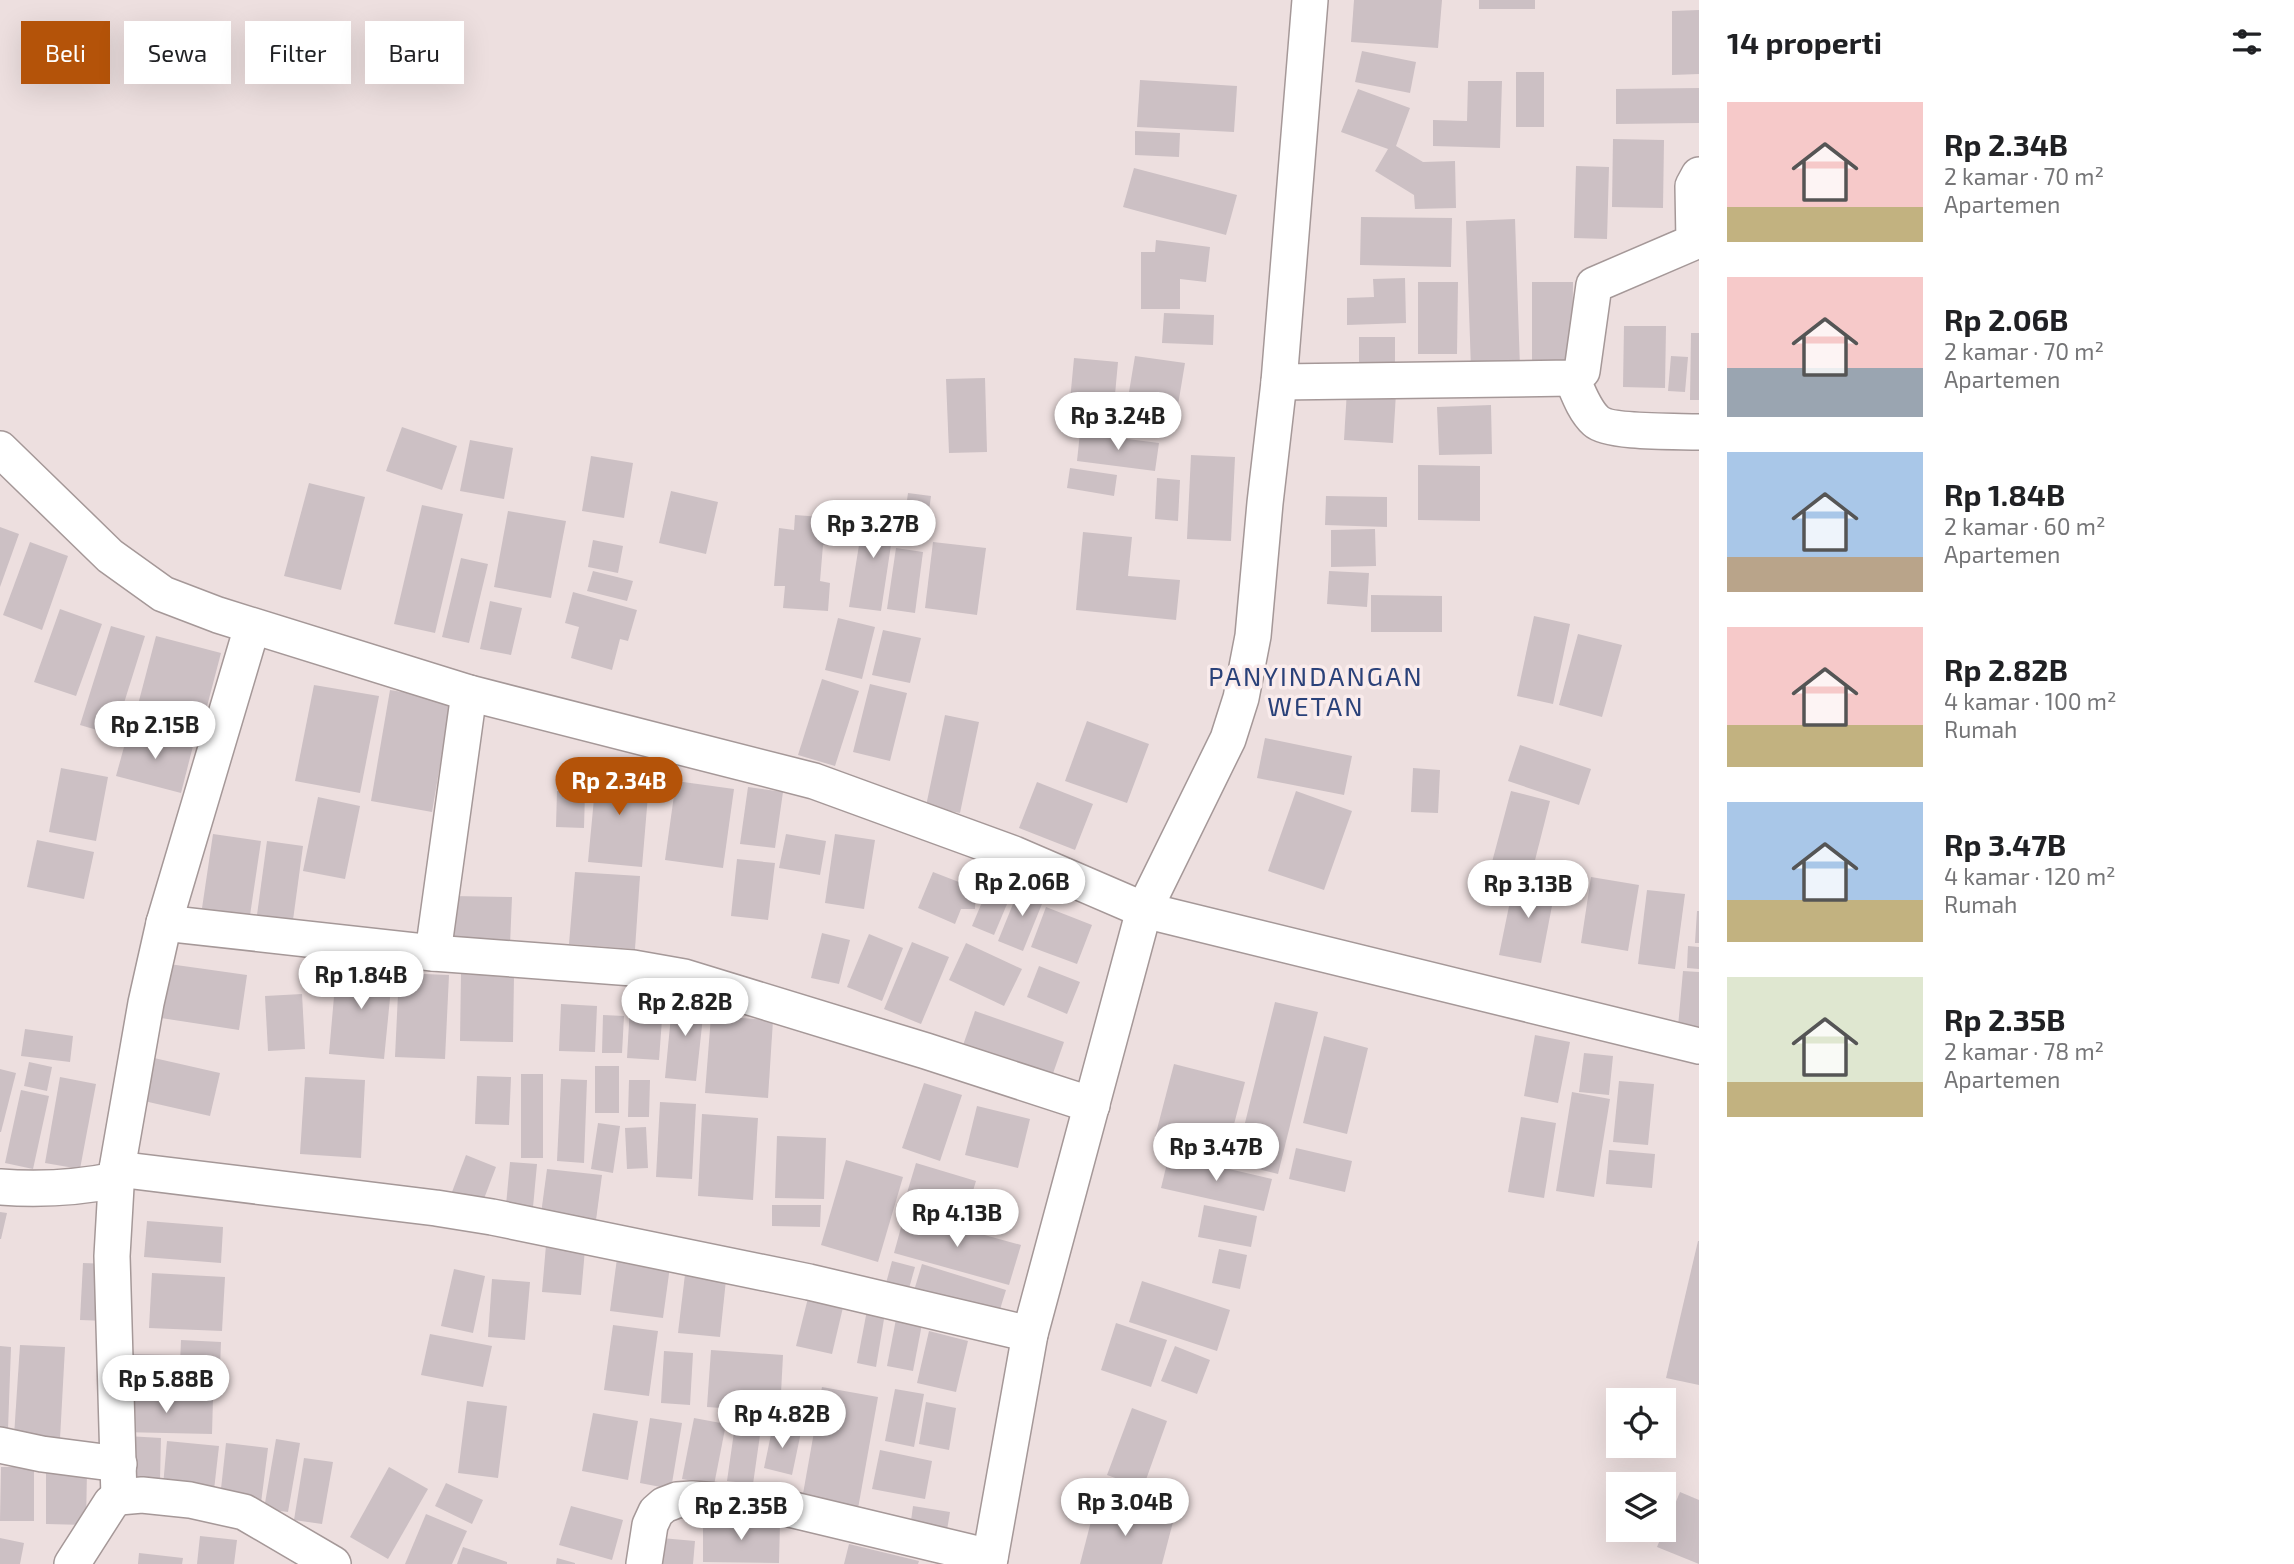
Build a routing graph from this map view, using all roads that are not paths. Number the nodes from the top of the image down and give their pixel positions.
1 (1310, 0) edge
2 (1699, 175) edge
3 (1572, 378) junction
4 (1279, 382) junction
5 (1699, 432) edge
6 (0, 449) edge
7 (251, 627) junction
8 (469, 693) junction
9 (1143, 910) junction
10 (164, 923) junction
11 (433, 953) junction
12 (1699, 1046) edge
13 (1092, 1105) junction
14 (116, 1174) junction
15 (0, 1187) edge
16 (1030, 1334) junction
17 (0, 1445) edge
18 (119, 1480) junction
19 (990, 1561) edge
20 (72, 1564) edge
21 (333, 1564) edge
22 (644, 1564) edge

1 - 4 street
2 - 3 street
3 - 4 street
3 - 5 street
4 - 9 street
6 - 7 street
7 - 8 street
7 - 10 street
8 - 9 street
8 - 11 street
9 - 12 street
9 - 13 street
10 - 11 street
10 - 14 street
11 - 13 street
13 - 16 street
14 - 15 street
14 - 16 street
14 - 18 street
16 - 19 street
17 - 18 street
18 - 20 street
18 - 21 street
19 - 22 street

